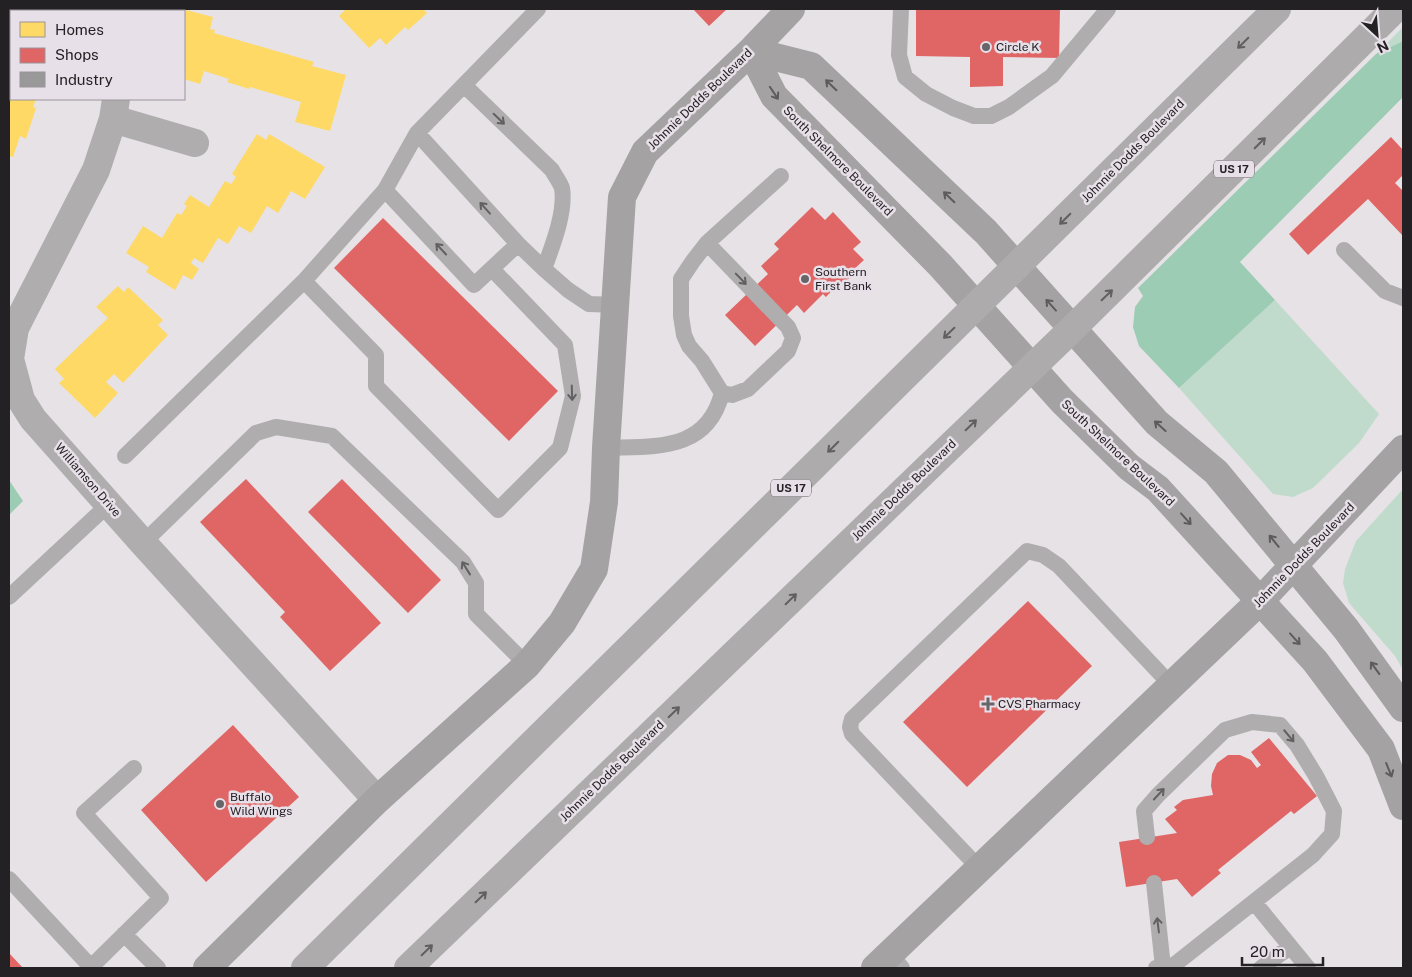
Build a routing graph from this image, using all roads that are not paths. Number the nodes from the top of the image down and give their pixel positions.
1 (538, 9) edge
2 (791, 9) edge
3 (901, 9) edge
4 (1108, 9) edge
5 (1277, 9) edge
6 (1395, 9) edge
7 (751, 50) junction
8 (464, 85) junction
9 (115, 109) edge
10 (417, 133) junction
11 (194, 143) dead end
12 (781, 176) dead end
13 (384, 190) junction
14 (707, 243) junction
15 (518, 244) junction
16 (1344, 250) dead end
17 (1016, 266) junction
18 (492, 269) junction
19 (544, 269) junction
20 (304, 281) junction
21 (1403, 298) edge
22 (616, 305) junction
23 (976, 306) junction
24 (1072, 329) junction
25 (1032, 367) junction
26 (722, 393) junction
27 (606, 448) junction
28 (1403, 448) edge
29 (125, 456) dead end
30 (109, 504) junction
31 (143, 543) junction
32 (1294, 567) junction
33 (9, 596) edge
34 (1260, 601) junction
35 (527, 665) junction
36 (1172, 686) junction
37 (1403, 708) edge
38 (134, 768) dead end
39 (377, 800) junction
40 (1403, 806) edge
41 (1148, 837) dead end
42 (980, 869) junction
43 (9, 879) edge
44 (1154, 883) dead end
45 (1254, 902) junction
46 (124, 934) junction
47 (1290, 946) junction
48 (889, 963) edge
49 (158, 968) edge
50 (207, 968) edge
51 (304, 968) edge
52 (408, 968) edge
53 (1160, 968) edge
54 (1261, 968) edge
55 (1308, 968) edge

1 - 8 lane
2 - 7 street, Johnnie Dodds Boulevard
3 - 4 lane
5 -> 17 highway, Johnnie Dodds Boulevard / US 17
24 -> 6 highway, Johnnie Dodds Boulevard / US 17
17 -> 7 street
7 - 22 street, Johnnie Dodds Boulevard
7 -> 23 street, South Shelmore Boulevard
8 - 10 lane
8 -> 19 lane
9 - 11 street
9 - 30 street, Williamson Drive
10 - 13 lane
15 -> 10 lane
12 - 14 lane
18 -> 13 lane
13 - 20 lane
14 - 26 lane
14 -> 26 lane
15 - 18 lane
15 - 19 lane
16 - 21 lane
17 - 23 highway, Johnnie Dodds Boulevard / US 17
24 -> 17 street
18 -> 20 lane
19 - 22 lane
20 - 29 lane
22 - 27 street, Johnnie Dodds Boulevard
23 - 25 street, South Shelmore Boulevard
23 -> 51 highway, Johnnie Dodds Boulevard / US 17
24 - 25 highway, Johnnie Dodds Boulevard / US 17
32 -> 24 street
25 -> 34 street, South Shelmore Boulevard
52 -> 25 highway, Johnnie Dodds Boulevard / US 17
26 - 27 lane
27 - 35 street, Johnnie Dodds Boulevard
28 - 32 street, Johnnie Dodds Boulevard
30 - 31 street, Williamson Drive
30 - 33 lane
35 -> 31 lane
31 - 39 street, Williamson Drive
32 - 34 street, Johnnie Dodds Boulevard
37 -> 32 street
34 - 36 street, Johnnie Dodds Boulevard
34 -> 40 street, South Shelmore Boulevard
35 - 39 street, Johnnie Dodds Boulevard
36 - 42 street, Johnnie Dodds Boulevard
36 - 42 lane
38 - 46 lane
39 - 50 street, Johnnie Dodds Boulevard
41 -> 45 lane
42 - 48 street, Johnnie Dodds Boulevard
43 - 46 lane
53 -> 44 lane
45 - 47 lane
45 - 53 lane
46 - 49 lane
47 - 54 lane
47 - 55 lane

